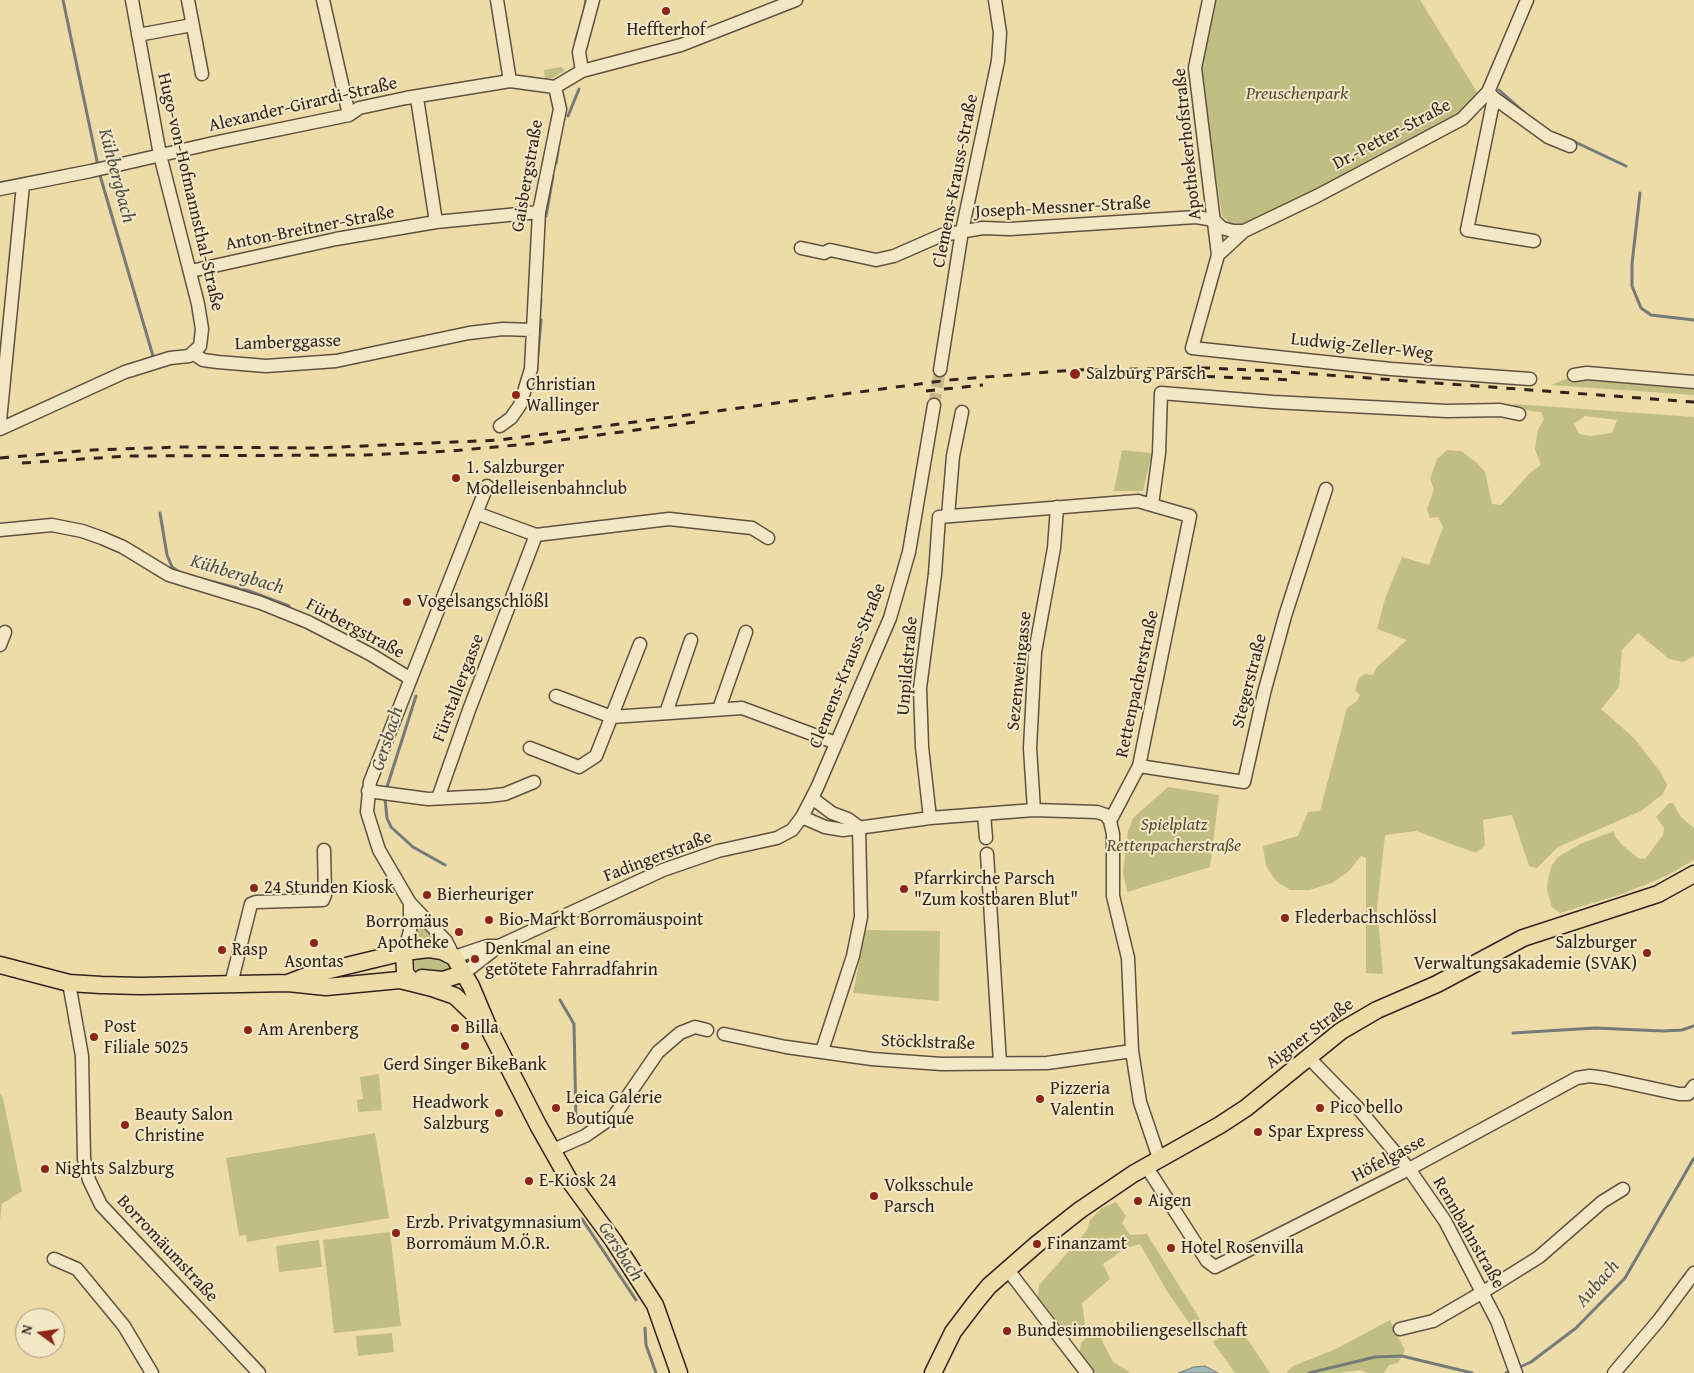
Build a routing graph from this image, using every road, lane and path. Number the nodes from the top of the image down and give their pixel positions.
1 (132, 0) edge
2 (188, 0) edge
3 (323, 0) edge
4 (497, 0) edge
5 (593, 0) edge
6 (796, 0) edge
7 (995, 0) edge
8 (1209, 0) edge
9 (1527, 0) edge
10 (192, 25) junction
11 (138, 35) junction
12 (582, 71) junction
13 (202, 74) dead end
14 (510, 81) junction
15 (556, 87) junction
16 (1491, 95) junction
17 (417, 98) junction
18 (349, 115) junction
19 (1570, 146) dead end
20 (160, 155) junction
21 (23, 185) junction
22 (0, 188) edge
23 (538, 212) junction
24 (1214, 220) junction
25 (436, 222) junction
26 (962, 231) junction
27 (1244, 231) junction
28 (1534, 241) dead end
29 (801, 248) dead end
30 (1218, 255) junction
31 (191, 271) junction
32 (532, 330) junction
33 (194, 354) junction
34 (940, 370) tunnel mouth
35 (1574, 375) dead end
36 (1530, 378) dead end
37 (1694, 382) edge
38 (934, 405) tunnel mouth
39 (962, 412) dead end
40 (1518, 414) dead end
41 (0, 421) edge
42 (500, 426) dead end
43 (0, 429) edge
44 (487, 486) dead end
45 (1326, 489) dead end
46 (1152, 504) junction
47 (1057, 507) junction
48 (476, 514) junction
49 (944, 517) junction
50 (0, 530) edge
51 (536, 535) junction
52 (768, 538) dead end
53 (5, 632) dead end
54 (746, 632) dead end
55 (691, 640) dead end
56 (640, 644) dead end
57 (0, 645) edge
58 (411, 679) junction
59 (556, 696) dead end
60 (719, 709) junction
61 (666, 713) junction
62 (612, 717) junction
63 (836, 743) junction
64 (530, 748) dead end
65 (1139, 766) junction
66 (534, 782) dead end
67 (368, 791) junction
68 (438, 798) junction
69 (812, 798) junction
70 (1034, 810) junction
71 (984, 814) junction
72 (802, 817) junction
73 (930, 818) junction
74 (1110, 821) junction
75 (859, 827) junction
76 (986, 838) dead end
77 (324, 850) dead end
78 (987, 854) dead end
79 (1694, 874) edge
80 (410, 903) junction
81 (499, 946) junction
82 (404, 952) junction
83 (454, 957) junction
84 (0, 965) edge
85 (464, 974) junction
86 (410, 978) junction
87 (69, 983) junction
88 (288, 983) junction
89 (231, 984) junction
90 (706, 1030) dead end
91 (490, 1031) junction
92 (724, 1034) dead end
93 (822, 1051) junction
94 (1132, 1051) junction
95 (1308, 1057) junction
96 (1000, 1063) junction
97 (1694, 1086) edge
98 (553, 1150) junction
99 (1152, 1162) junction
100 (1409, 1169) junction
101 (1623, 1189) dead end
102 (54, 1259) dead end
103 (1008, 1270) junction
104 (1694, 1273) edge
105 (1483, 1292) junction
106 (1400, 1329) dead end
107 (1515, 1369) edge
108 (152, 1373) edge
109 (259, 1373) edge
110 (679, 1373) edge
111 (933, 1373) edge
112 (1087, 1373) edge
113 (1614, 1373) edge

1 - 11 street, Hugo-von-Hofmannsthal-Straße
2 - 10 street
3 - 18 street
4 - 14 street
5 - 12 street
6 - 12 street
7 - 26 street, Clemens-Krauss-Straße
8 - 24 street, Apothekerhofstraße
9 - 16 street, Dr.-Petter-Straße
10 - 11 street
10 - 13 street
11 - 20 street, Hugo-von-Hofmannsthal-Straße
12 - 15 street
14 - 15 street, Alexander-Girardi-Straße
14 - 17 street, Alexander-Girardi-Straße
15 - 23 street, Gaisbergstraße
16 - 19 street
16 - 27 street, Dr.-Petter-Straße
16 - 28 street
17 - 18 street, Alexander-Girardi-Straße
17 - 25 street
18 - 20 street, Alexander-Girardi-Straße
20 - 21 street, Alexander-Girardi-Straße
20 - 31 street, Hugo-von-Hofmannsthal-Straße
21 - 22 street, Alexander-Girardi-Straße
21 - 41 street
23 - 25 street, Anton-Breitner-Straße
23 - 32 street, Gaisbergstraße
24 - 26 street, Joseph-Messner-Straße
24 - 27 street
24 - 30 street, Apothekerhofstraße
25 - 31 street, Anton-Breitner-Straße
26 - 29 street, Joseph-Messner-Straße
26 - 34 street, Clemens-Krauss-Straße
27 - 30 street, Dr.-Petter-Straße
30 - 36 street, Ludwig-Zeller-Weg
31 - 33 street, Hugo-von-Hofmannsthal-Straße
32 - 33 street, Lamberggasse
32 - 42 street, Gaisbergstraße
33 - 43 street
35 - 37 street
38 - 63 street, Clemens-Krauss-Straße
39 - 49 street
40 - 46 street
44 - 48 street
45 - 65 street, Stegerstraße
46 - 47 street, Rettenpacherstraße
46 - 65 street, Rettenpacherstraße
47 - 49 street, Rettenpacherstraße
47 - 70 street, Sezenweingasse
48 - 51 street
48 - 58 street
49 - 73 street, Unpildstraße
50 - 58 street, Fürbergstraße
51 - 52 street
51 - 68 street, Fürstallergasse
53 - 57 street
54 - 60 street
55 - 61 street
56 - 62 street
58 - 67 street
59 - 62 street
60 - 61 street
60 - 63 street
61 - 62 street
62 - 64 street
63 - 69 street, Clemens-Krauss-Straße
65 - 74 street, Rettenpacherstraße
66 - 68 street
67 - 68 street
67 - 80 street
69 - 72 street, Clemens-Krauss-Straße
69 - 75 street
70 - 71 street
70 - 74 street
71 - 73 street
71 - 76 street
72 - 75 street
72 - 81 street, Fadingerstraße
73 - 75 street
74 - 94 street
75 - 93 street
77 - 89 street
78 - 96 street
79 - 95 main road, Aigner Straße
80 - 82 street
80 - 83 street
81 - 83 street, Fadingerstraße
81 - 85 street, Fadingerstraße
82 - 83 main road
82 - 86 main road
82 - 88 main road
83 - 85 main road
84 - 87 main road
85 - 86 main road
85 - 91 main road
86 - 88 main road
86 - 91 main road
87 - 89 main road
87 - 109 street, Borromäumstraße
88 - 89 main road
90 - 98 street
91 - 98 main road
92 - 93 street, Stöcklstraße
93 - 96 street, Stöcklstraße
94 - 96 street, Stöcklstraße
94 - 99 street
95 - 99 main road, Aigner Straße
95 - 100 street, Rennbahnstraße
97 - 100 street, Höfelgasse
98 - 110 main road
99 - 100 street, Höfelgasse
99 - 103 main road, Aigner Straße
100 - 105 street, Rennbahnstraße
101 - 105 street
102 - 108 street
103 - 111 main road, Aigner Straße
103 - 112 street
104 - 113 street
105 - 106 street
105 - 107 street, Rennbahnstraße

